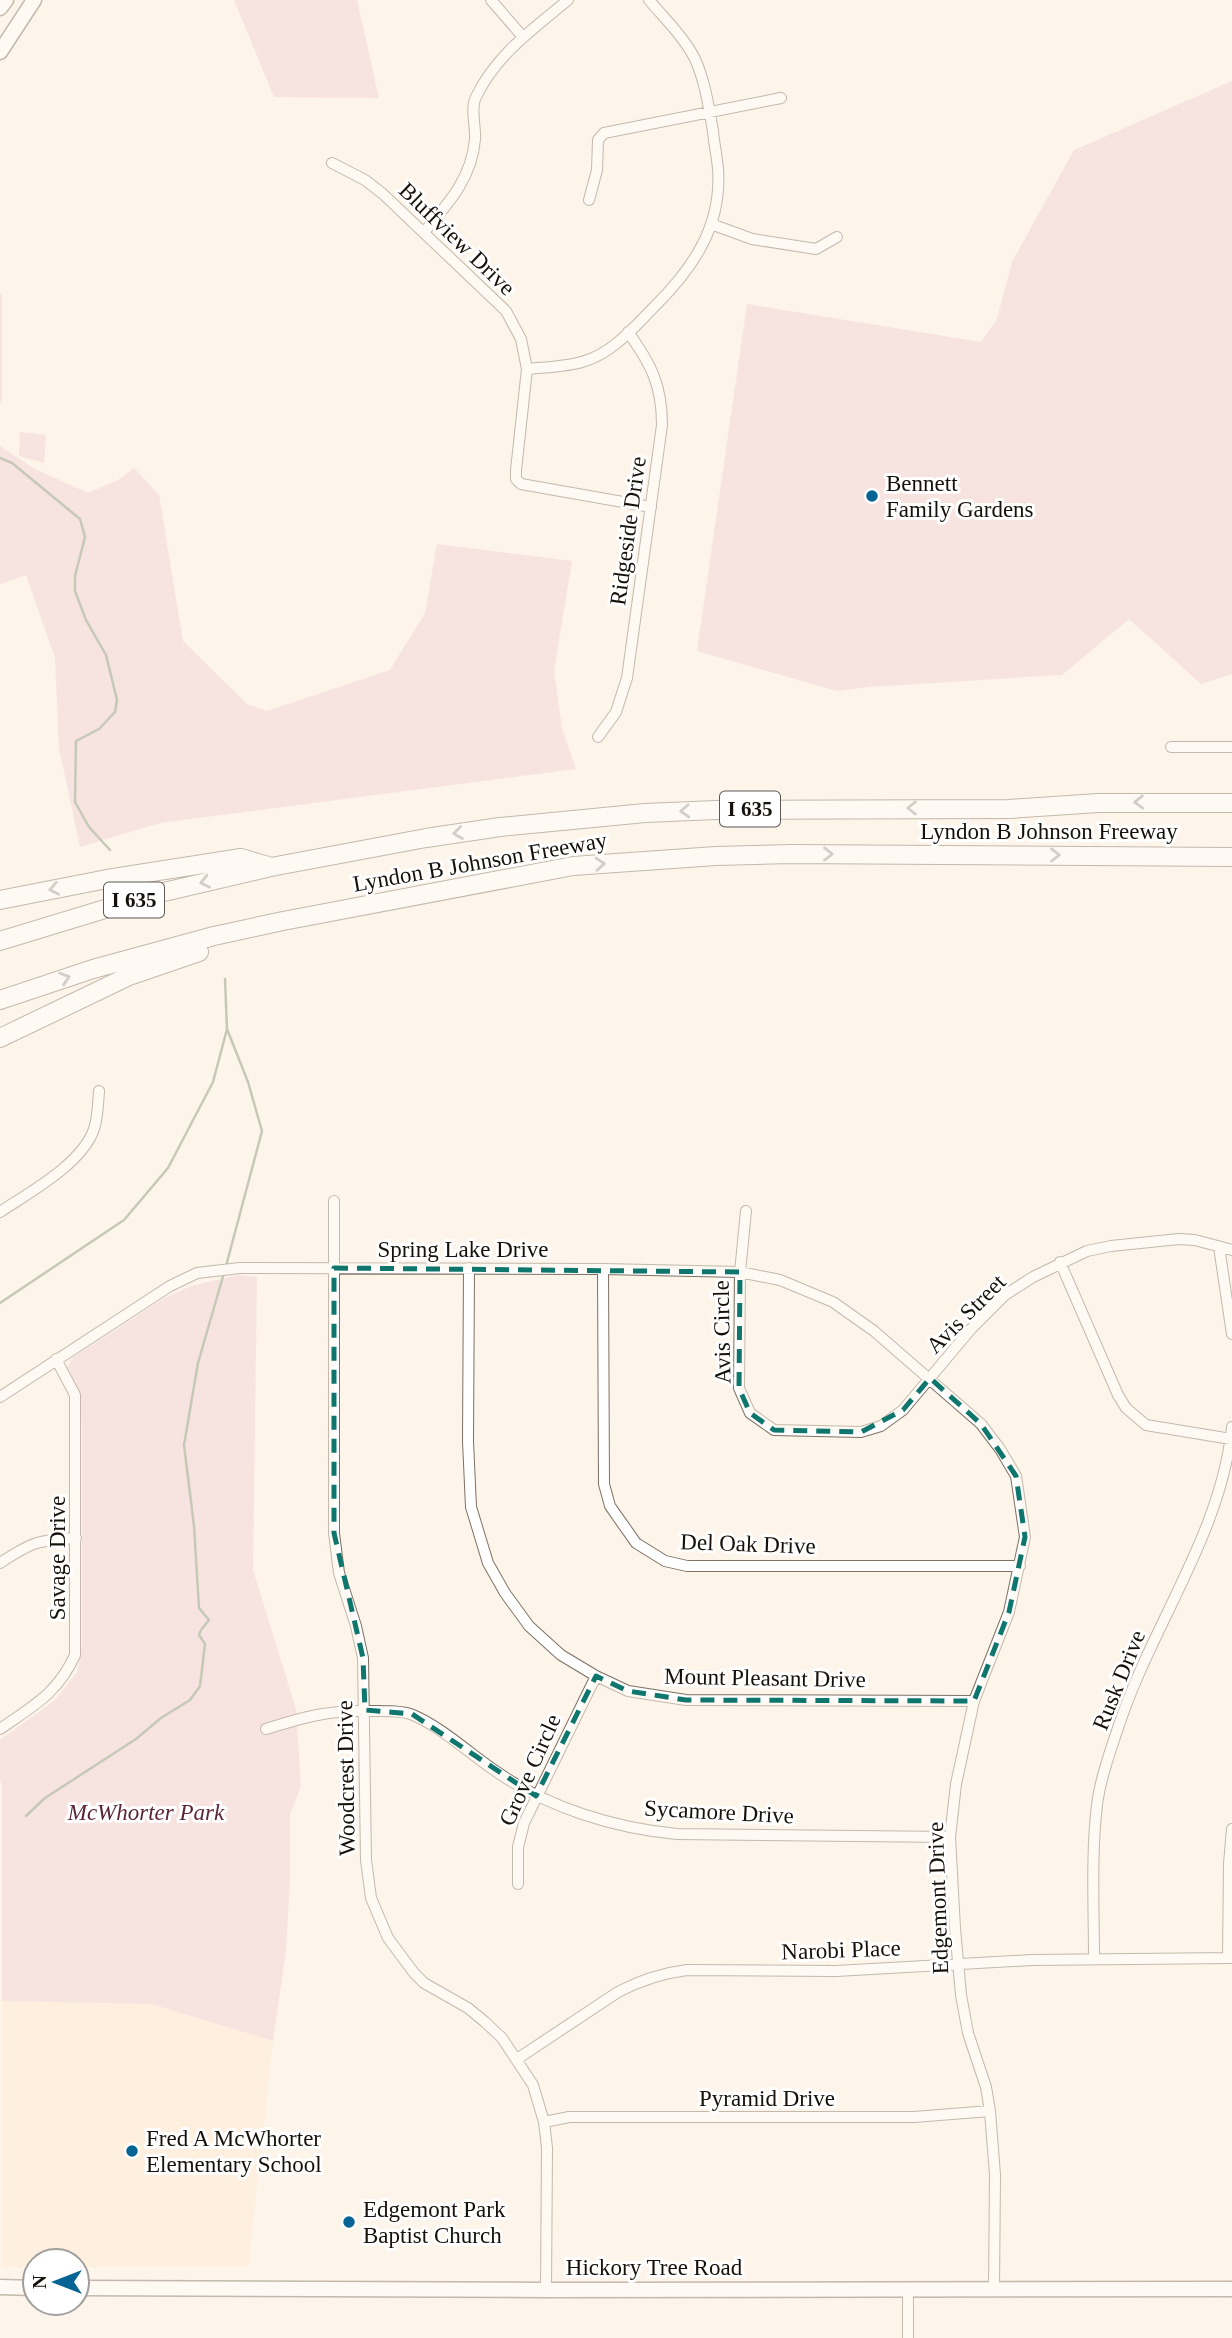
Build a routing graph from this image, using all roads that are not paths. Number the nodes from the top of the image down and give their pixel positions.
1 (6, 0) edge
2 (34, 0) edge
3 (491, 0) edge
4 (568, 0) edge
5 (649, 0) edge
6 (0, 8) edge
7 (523, 37) junction
8 (0, 52) edge
9 (781, 98) dead end
10 (710, 111) junction
11 (332, 163) dead end
12 (589, 200) dead end
13 (711, 224) junction
14 (424, 232) junction
15 (837, 237) dead end
16 (628, 332) junction
17 (527, 369) junction
18 (651, 507) junction
19 (598, 737) dead end
20 (1171, 747) dead end
21 (1232, 747) edge
22 (1232, 801) edge
23 (1232, 857) edge
24 (271, 867) junction
25 (0, 900) edge
26 (388, 901) junction
27 (0, 941) edge
28 (0, 1000) edge
29 (0, 1038) edge
30 (99, 1091) dead end
31 (334, 1202) dead end
32 (746, 1211) dead end
33 (0, 1212) edge
34 (1219, 1247) junction
35 (1232, 1250) edge
36 (1060, 1262) junction
37 (334, 1268) junction
38 (469, 1268) junction
39 (603, 1269) junction
40 (740, 1272) junction
41 (1232, 1334) edge
42 (55, 1359) junction
43 (930, 1378) junction
44 (0, 1396) edge
45 (1232, 1427) edge
46 (1231, 1438) edge
47 (76, 1538) junction
48 (0, 1563) edge
49 (1020, 1566) junction
50 (596, 1676) junction
51 (974, 1701) junction
52 (365, 1710) junction
53 (0, 1729) edge
54 (266, 1729) dead end
55 (536, 1796) junction
56 (1232, 1829) edge
57 (950, 1837) junction
58 (518, 1884) dead end
59 (1230, 1958) edge
60 (1094, 1959) junction
61 (959, 1964) junction
62 (517, 2059) junction
63 (990, 2111) junction
64 (544, 2122) junction
65 (0, 2287) edge
66 (21, 2288) edge
67 (91, 2288) edge
68 (908, 2289) junction
69 (994, 2289) junction
70 (1232, 2289) edge
71 (546, 2290) junction
72 (908, 2338) edge

1 - 6 street
2 - 8 street
3 - 7 street
4 - 7 street
5 - 10 street
7 - 14 street
9 - 10 street
10 - 12 street
10 - 13 street
11 - 14 street, Bluffview Drive
13 - 15 street
13 - 16 street
14 - 17 street, Bluffview Drive
16 - 17 street
16 - 18 street, Ridgeside Drive
17 - 18 street, Bluffview Drive
18 - 19 street, Ridgeside Drive
20 - 21 street
22 -> 24 highway, Lyndon B Johnson Freeway / I 635
26 -> 23 highway, Lyndon B Johnson Freeway / I 635
24 -> 25 highway
24 -> 27 highway, Lyndon B Johnson Freeway / I 635
28 -> 26 highway, Lyndon B Johnson Freeway / I 635
26 - 29 highway
30 - 33 street
31 - 37 street, Woodcrest Drive
32 - 40 street, Avis Circle
34 - 35 street, Avis Street
34 - 36 street, Avis Street
34 - 41 street
36 - 43 street, Avis Street
36 - 46 street
37 - 38 street, Spring Lake Drive
37 - 42 street, Spring Lake Drive
37 - 52 street, Woodcrest Drive
38 - 39 street, Spring Lake Drive
38 - 50 street, Mount Pleasant Drive
39 - 40 street, Spring Lake Drive
39 - 49 street, Del Oak Drive
40 - 43 street, Spring Lake Drive
40 - 43 street, Avis Circle
42 - 44 street, Spring Lake Drive
42 - 47 street, Savage Drive
43 - 49 street, Edgemont Drive
45 - 46 street, Rusk Drive
46 - 60 street, Rusk Drive
47 - 48 street
47 - 53 street, Savage Drive
49 - 51 street, Edgemont Drive
50 - 51 street, Mount Pleasant Drive
50 - 55 street, Grove Circle
51 - 57 street, Edgemont Drive
52 - 54 street, Sycamore Drive
52 - 55 street, Sycamore Drive
52 - 62 street, Woodcrest Drive
55 - 57 street, Sycamore Drive
55 - 58 street, Grove Circle
56 - 59 street
57 - 61 street, Edgemont Drive
59 - 60 street, Narobi Place
60 - 61 street, Narobi Place
61 - 62 street, Narobi Place
61 - 63 street, Edgemont Drive
62 - 64 street, Woodcrest Drive
63 - 64 street, Pyramid Drive
63 - 69 street, Edgemont Drive
64 - 71 street, Woodcrest Drive
65 - 66 street
67 - 71 street, Hickory Tree Road
68 - 69 street, Hickory Tree Road
68 - 71 street, Hickory Tree Road
68 - 72 street
69 - 70 street, Hickory Tree Road

